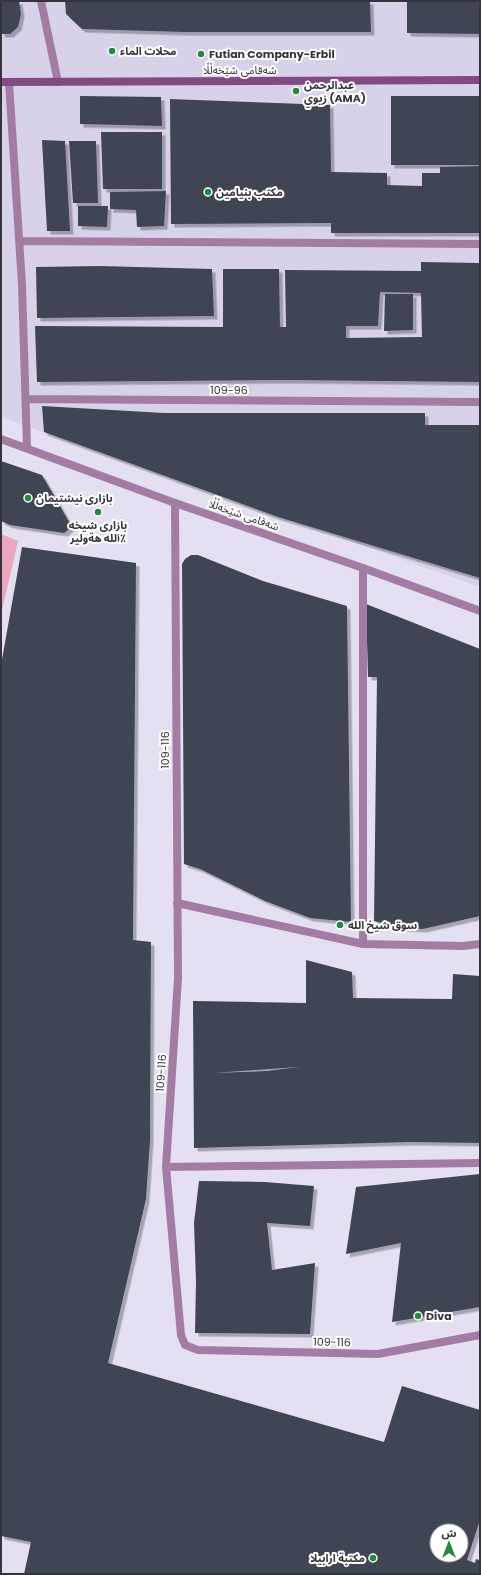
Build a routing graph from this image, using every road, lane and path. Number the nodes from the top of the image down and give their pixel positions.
1 (41, 1) edge
2 (480, 80) edge
3 (5, 82) edge
4 (58, 82) junction
5 (20, 241) junction
6 (480, 244) edge
7 (26, 399) junction
8 (480, 402) edge
9 (1, 439) edge
10 (28, 448) junction
11 (175, 503) junction
12 (363, 568) junction
13 (480, 611) edge
14 (178, 903) junction
15 (363, 944) junction
16 (480, 944) edge
17 (480, 1162) edge
18 (166, 1167) junction
19 (480, 1335) edge

1 - 4 street
2 - 4 main road, شەقامی شێخەڵڵا
3 - 4 main road, شەقامی شێخەڵڵا
3 - 5 street
5 - 6 street
5 - 7 street
7 - 8 street, 109-96
7 - 10 street
9 - 10 street, شەقامی شێخەڵڵا
10 - 11 street, شەقامی شێخەڵڵا
11 - 12 street, شەقامی شێخەڵڵا
11 - 14 street, 109-116
12 - 13 street, شەقامی شێخەڵڵا
12 - 15 street
14 - 15 street
14 - 18 street, 109-116
15 - 16 street
17 - 18 street
18 - 19 street, 109-116

